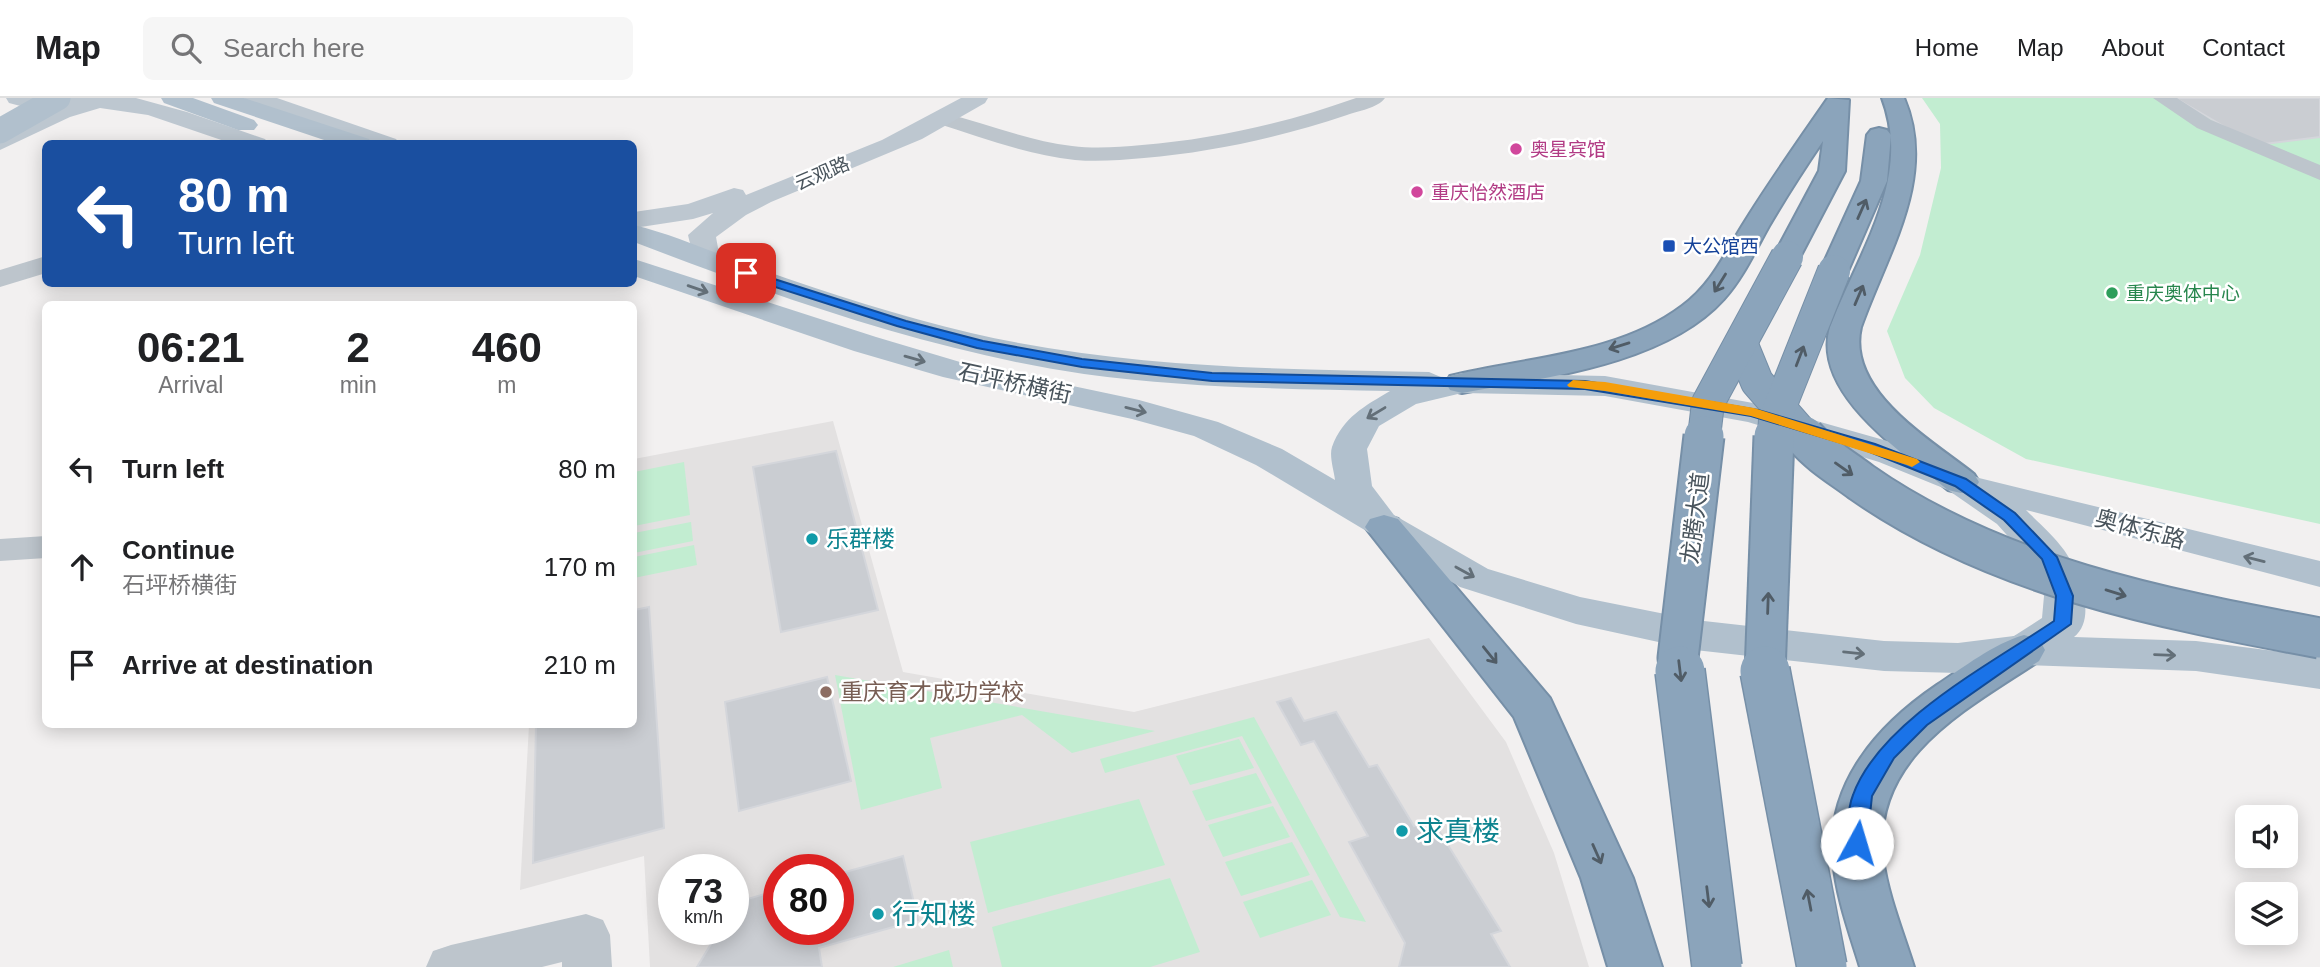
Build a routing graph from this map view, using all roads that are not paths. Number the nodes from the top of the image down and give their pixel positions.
1 (17, 98) edge
2 (31, 98) edge
3 (58, 98) edge
4 (222, 98) edge
5 (255, 98) edge
6 (977, 98) edge
7 (1375, 98) edge
8 (1878, 98) edge
9 (1893, 98) edge
10 (2163, 98) edge
11 (108, 99) edge
12 (1837, 99) edge
13 (170, 105) edge
14 (944, 109) edge
15 (0, 116) edge
16 (2, 138) edge
17 (248, 140) edge
18 (285, 140) edge
19 (349, 140) edge
20 (376, 140) edge
21 (2320, 173) edge
22 (702, 217) junction
23 (637, 220) edge
24 (637, 234) edge
25 (42, 265) edge
26 (720, 265) junction
27 (637, 268) edge
28 (0, 279) edge
29 (1741, 343) junction
30 (1462, 383) junction
31 (1961, 482) junction
32 (1384, 527) junction
33 (42, 547) edge
34 (0, 551) edge
35 (2320, 574) edge
36 (2320, 638) edge
37 (2024, 650) junction
38 (2320, 673) edge
39 (451, 967) edge
40 (587, 967) edge
41 (1634, 967) edge
42 (1717, 967) edge
43 (1822, 967) edge
44 (1887, 967) edge

1 - 11 street
2 - 15 main road
3 - 16 main road, bridge
4 - 19 main road
5 - 20 street
6 - 14 street, 云观路
7 - 14 street
43 -> 8 highway, bridge
31 -> 9 highway
10 - 21 street
11 - 13 street
11 - 16 street
12 - 29 highway, 龙腾大道, bridge
12 -> 30 highway
13 - 16 street
13 - 17 street
13 - 18 main road
14 - 22 street, 云观路
22 - 23 street, 云观路
22 - 26 street
24 - 26 main road, 石坪桥横街
25 - 28 street
26 - 30 main road, 石坪桥横街
27 -> 32 main road, 石坪桥横街
29 -> 36 highway, bridge
29 -> 42 highway, 龙腾大道, bridge
30 - 31 main road
30 -> 32 main road
35 -> 31 main road, 奥体东路
31 - 37 main road
32 -> 37 main road, 石坪桥横街
32 -> 41 highway
33 - 34 street
37 -> 38 main road
37 - 44 highway
39 - 40 street

